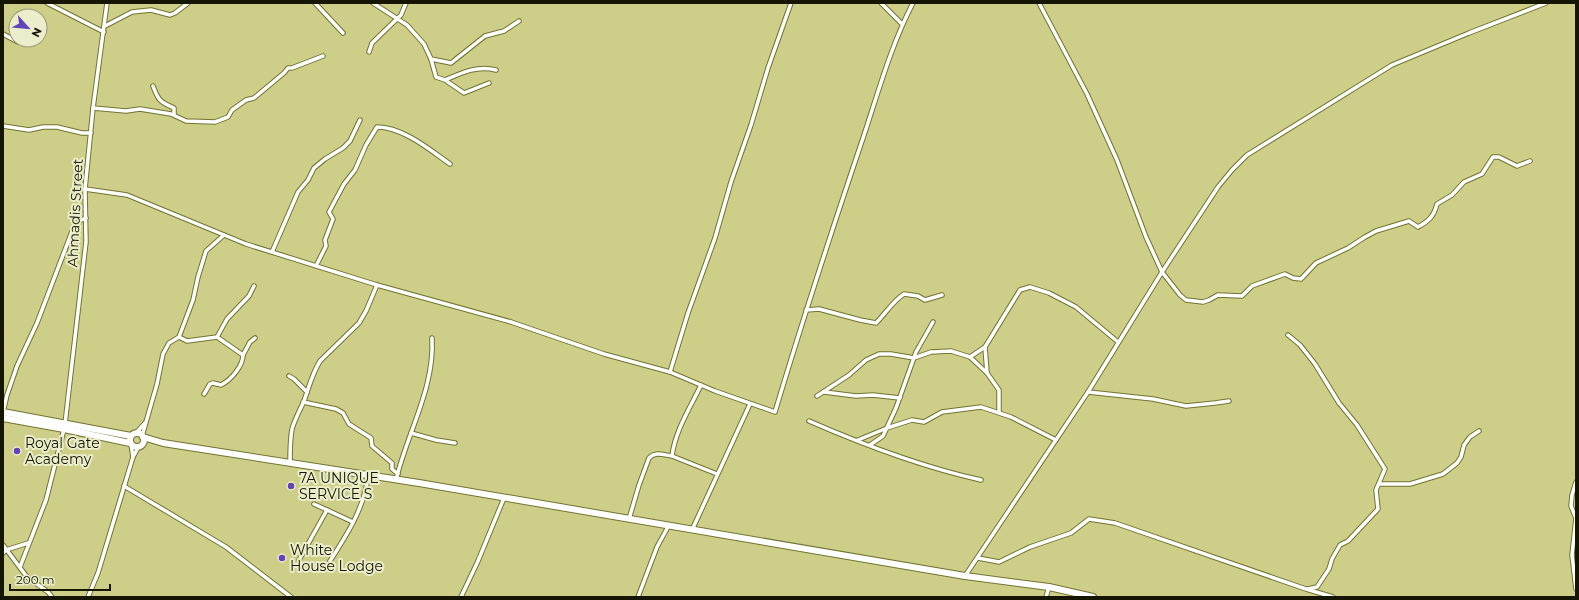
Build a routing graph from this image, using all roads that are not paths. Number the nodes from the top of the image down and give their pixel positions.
1 (47, 3) edge
2 (107, 3) edge
3 (188, 3) edge
4 (314, 3) edge
5 (373, 3) edge
6 (406, 3) edge
7 (791, 3) edge
8 (881, 3) edge
9 (913, 3) edge
10 (1039, 3) edge
11 (1546, 3) edge
12 (397, 19) junction
13 (519, 21) dead end
14 (902, 24) junction
15 (105, 26) junction
16 (104, 32) junction
17 (343, 33) dead end
18 (369, 52) dead end
19 (323, 56) dead end
20 (431, 59) junction
21 (496, 70) dead end
22 (445, 80) junction
23 (489, 83) dead end
24 (153, 86) dead end
25 (93, 108) junction
26 (174, 116) junction
27 (360, 120) dead end
28 (3, 126) edge
29 (90, 133) junction
30 (1530, 161) dead end
31 (450, 164) dead end
32 (85, 189) junction
33 (86, 218) junction
34 (224, 234) junction
35 (272, 252) junction
36 (316, 266) junction
37 (1162, 272) junction
38 (377, 285) junction
39 (254, 286) dead end
40 (942, 295) dead end
41 (806, 310) junction
42 (933, 322) dead end
43 (1288, 335) dead end
44 (179, 337) junction
45 (217, 337) junction
46 (255, 338) dead end
47 (432, 338) dead end
48 (1118, 342) junction
49 (985, 347) junction
50 (243, 355) junction
51 (970, 357) junction
52 (914, 358) junction
53 (670, 372) junction
54 (987, 374) junction
55 (289, 376) dead end
56 (701, 385) junction
57 (306, 392) junction
58 (824, 392) junction
59 (1088, 392) junction
60 (204, 394) dead end
61 (817, 396) dead end
62 (900, 398) junction
63 (1229, 401) dead end
64 (303, 402) junction
65 (750, 404) junction
66 (3, 412) edge
67 (999, 412) junction
68 (3, 418) edge
69 (809, 421) dead end
70 (145, 422) junction
71 (65, 426) junction
72 (887, 428) junction
73 (1479, 431) dead end
74 (411, 433) junction
75 (137, 440) junction
76 (858, 440) junction
77 (1056, 440) junction
78 (455, 443) dead end
79 (870, 445) junction
80 (672, 456) junction
81 (133, 457) junction
82 (290, 463) junction
83 (717, 474) junction
84 (368, 476) junction
85 (397, 477) junction
86 (981, 480) dead end
87 (1576, 482) edge
88 (1379, 484) junction
89 (124, 486) junction
90 (504, 498) junction
91 (314, 504) dead end
92 (327, 510) junction
93 (629, 519) junction
94 (353, 522) junction
95 (669, 525) junction
96 (692, 530) junction
97 (28, 543) junction
98 (3, 545) edge
99 (5, 551) edge
100 (978, 558) junction
101 (299, 560) dead end
102 (330, 561) dead end
103 (20, 567) junction
104 (965, 576) junction
105 (1049, 588) junction
106 (1576, 589) edge
107 (1306, 590) junction
108 (52, 597) edge
109 (88, 597) edge
110 (291, 597) edge
111 (461, 597) edge
112 (638, 597) edge
113 (1046, 597) edge
114 (1093, 597) edge
115 (1334, 597) edge

1 - 16 street
2 - 15 street, Ahmadis Street
3 - 15 street
4 - 17 street
5 - 12 street
6 - 12 street
7 - 53 street
8 - 14 street
9 - 14 street
10 - 37 street
11 - 37 street
12 - 18 street
12 - 20 street
13 - 20 street
14 - 41 street
15 - 16 street, Ahmadis Street
16 - 25 street, Ahmadis Street
19 - 26 street
20 - 22 street
21 - 22 street
22 - 23 street
24 - 26 street
25 - 26 street
25 - 29 street, Ahmadis Street
27 - 35 street
28 - 29 street
29 - 32 street, Ahmadis Street
30 - 37 street
31 - 36 street
32 - 33 street, Ahmadis Street
32 - 34 street
33 - 66 street
33 - 71 street, Ahmadis Street
34 - 35 street
34 - 44 street
35 - 36 street
36 - 38 street
37 - 48 street
38 - 53 street
38 - 57 street
39 - 45 street
40 - 41 street
41 - 65 street
42 - 52 street
43 - 88 street
44 - 45 street
44 - 70 street
45 - 50 street
46 - 50 street
47 - 74 street
48 - 49 street
48 - 59 street
49 - 51 street
49 - 54 street
50 - 60 street
51 - 52 street
51 - 54 street
52 - 58 street
52 - 62 street
53 - 56 street
54 - 67 street
55 - 57 street
56 - 65 street
56 - 80 street
57 - 64 street
58 - 61 street
58 - 62 street
59 - 63 street
59 - 77 street
62 - 72 street
64 - 82 street
64 - 85 street
65 - 83 street
66 - 71 highway
67 - 72 street
67 - 77 street
68 - 71 highway
69 - 76 street
70 - 75 street
70 - 75 street
71 - 75 highway
71 - 97 street, Ahmadis Street
72 - 76 street
72 - 79 street
73 - 88 street
74 - 78 street
74 - 85 street
75 - 81 street
75 - 81 street
75 - 82 highway
76 - 79 street
77 - 100 street
79 - 86 street
80 - 83 street
80 - 93 street
81 - 89 street
82 - 84 highway
83 - 96 street
84 - 85 highway
84 - 94 street
85 - 90 highway
87 - 106 street
88 - 107 street
89 - 109 street
89 - 110 street
90 - 93 highway
90 - 111 street
91 - 92 street
92 - 94 street
92 - 101 street
93 - 95 highway
94 - 102 street
95 - 96 highway
95 - 112 street
96 - 104 highway
97 - 99 street
97 - 103 street, Ahmadis Street
98 - 99 street
99 - 103 street
100 - 104 street
100 - 107 street
103 - 108 street
104 - 105 highway
105 - 113 street
105 - 114 highway
107 - 115 street

